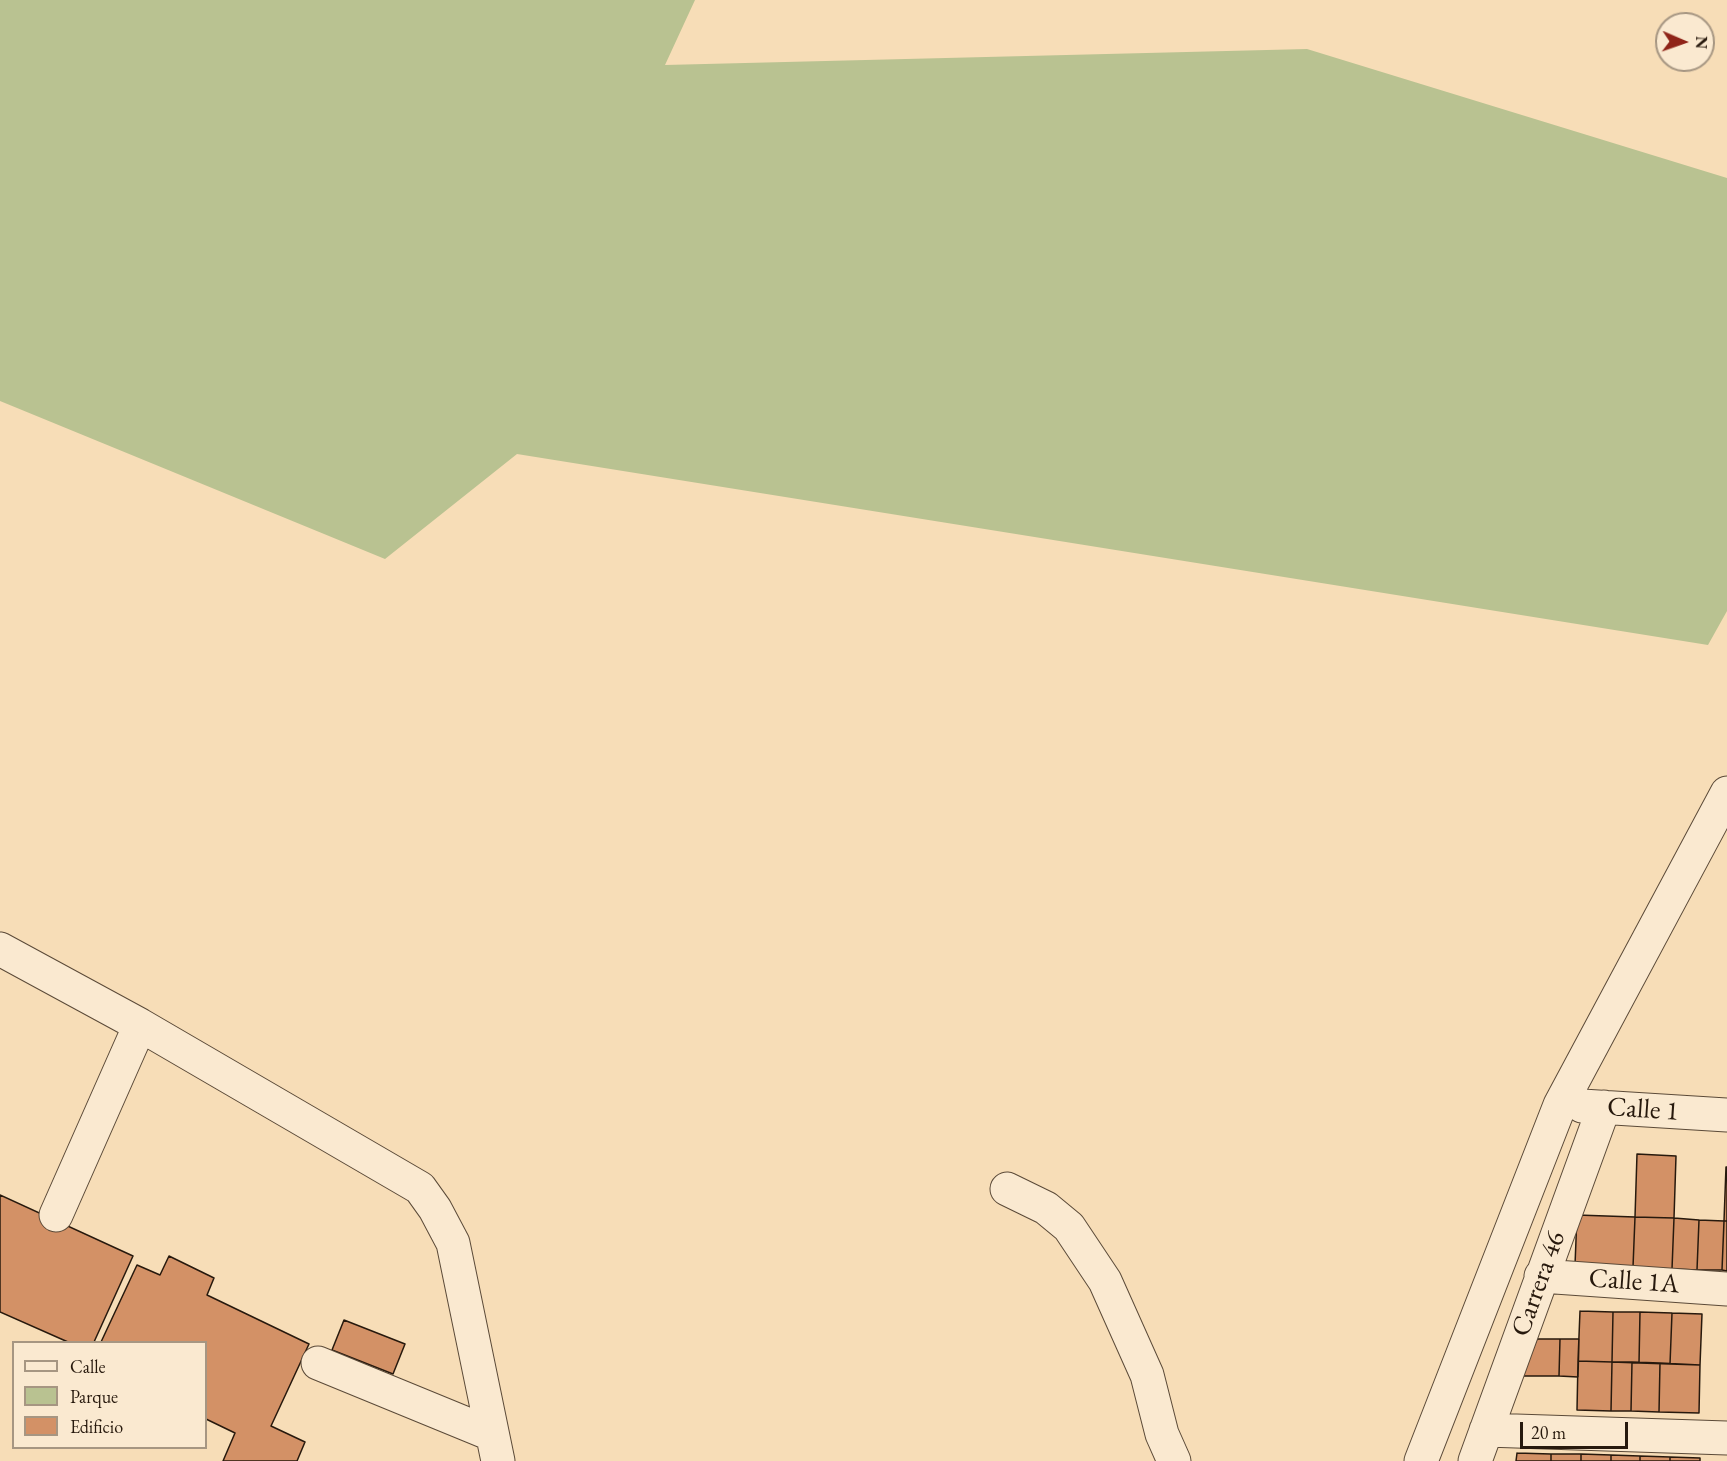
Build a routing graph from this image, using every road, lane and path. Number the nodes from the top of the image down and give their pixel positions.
1 (1727, 793) edge
2 (0, 949) edge
3 (140, 1025) junction
4 (1560, 1105) junction
5 (1604, 1107) junction
6 (1727, 1115) edge
7 (1007, 1190) dead end
8 (56, 1215) dead end
9 (1541, 1276) junction
10 (1727, 1289) edge
11 (318, 1363) dead end
12 (1486, 1430) junction
13 (1727, 1438) edge
14 (494, 1448) edge
15 (1174, 1461) edge
16 (1421, 1461) edge
17 (1475, 1461) edge

1 - 4 street
2 - 3 street
3 - 8 street
3 - 14 street
4 - 5 street, Calle 1
4 - 16 street
5 - 6 street, Calle 1
5 - 9 street, Carrera 46
7 - 15 street
9 - 10 street, Calle 1A
9 - 12 street, Carrera 46
11 - 14 street
12 - 13 street
12 - 17 street, Carrera 46

